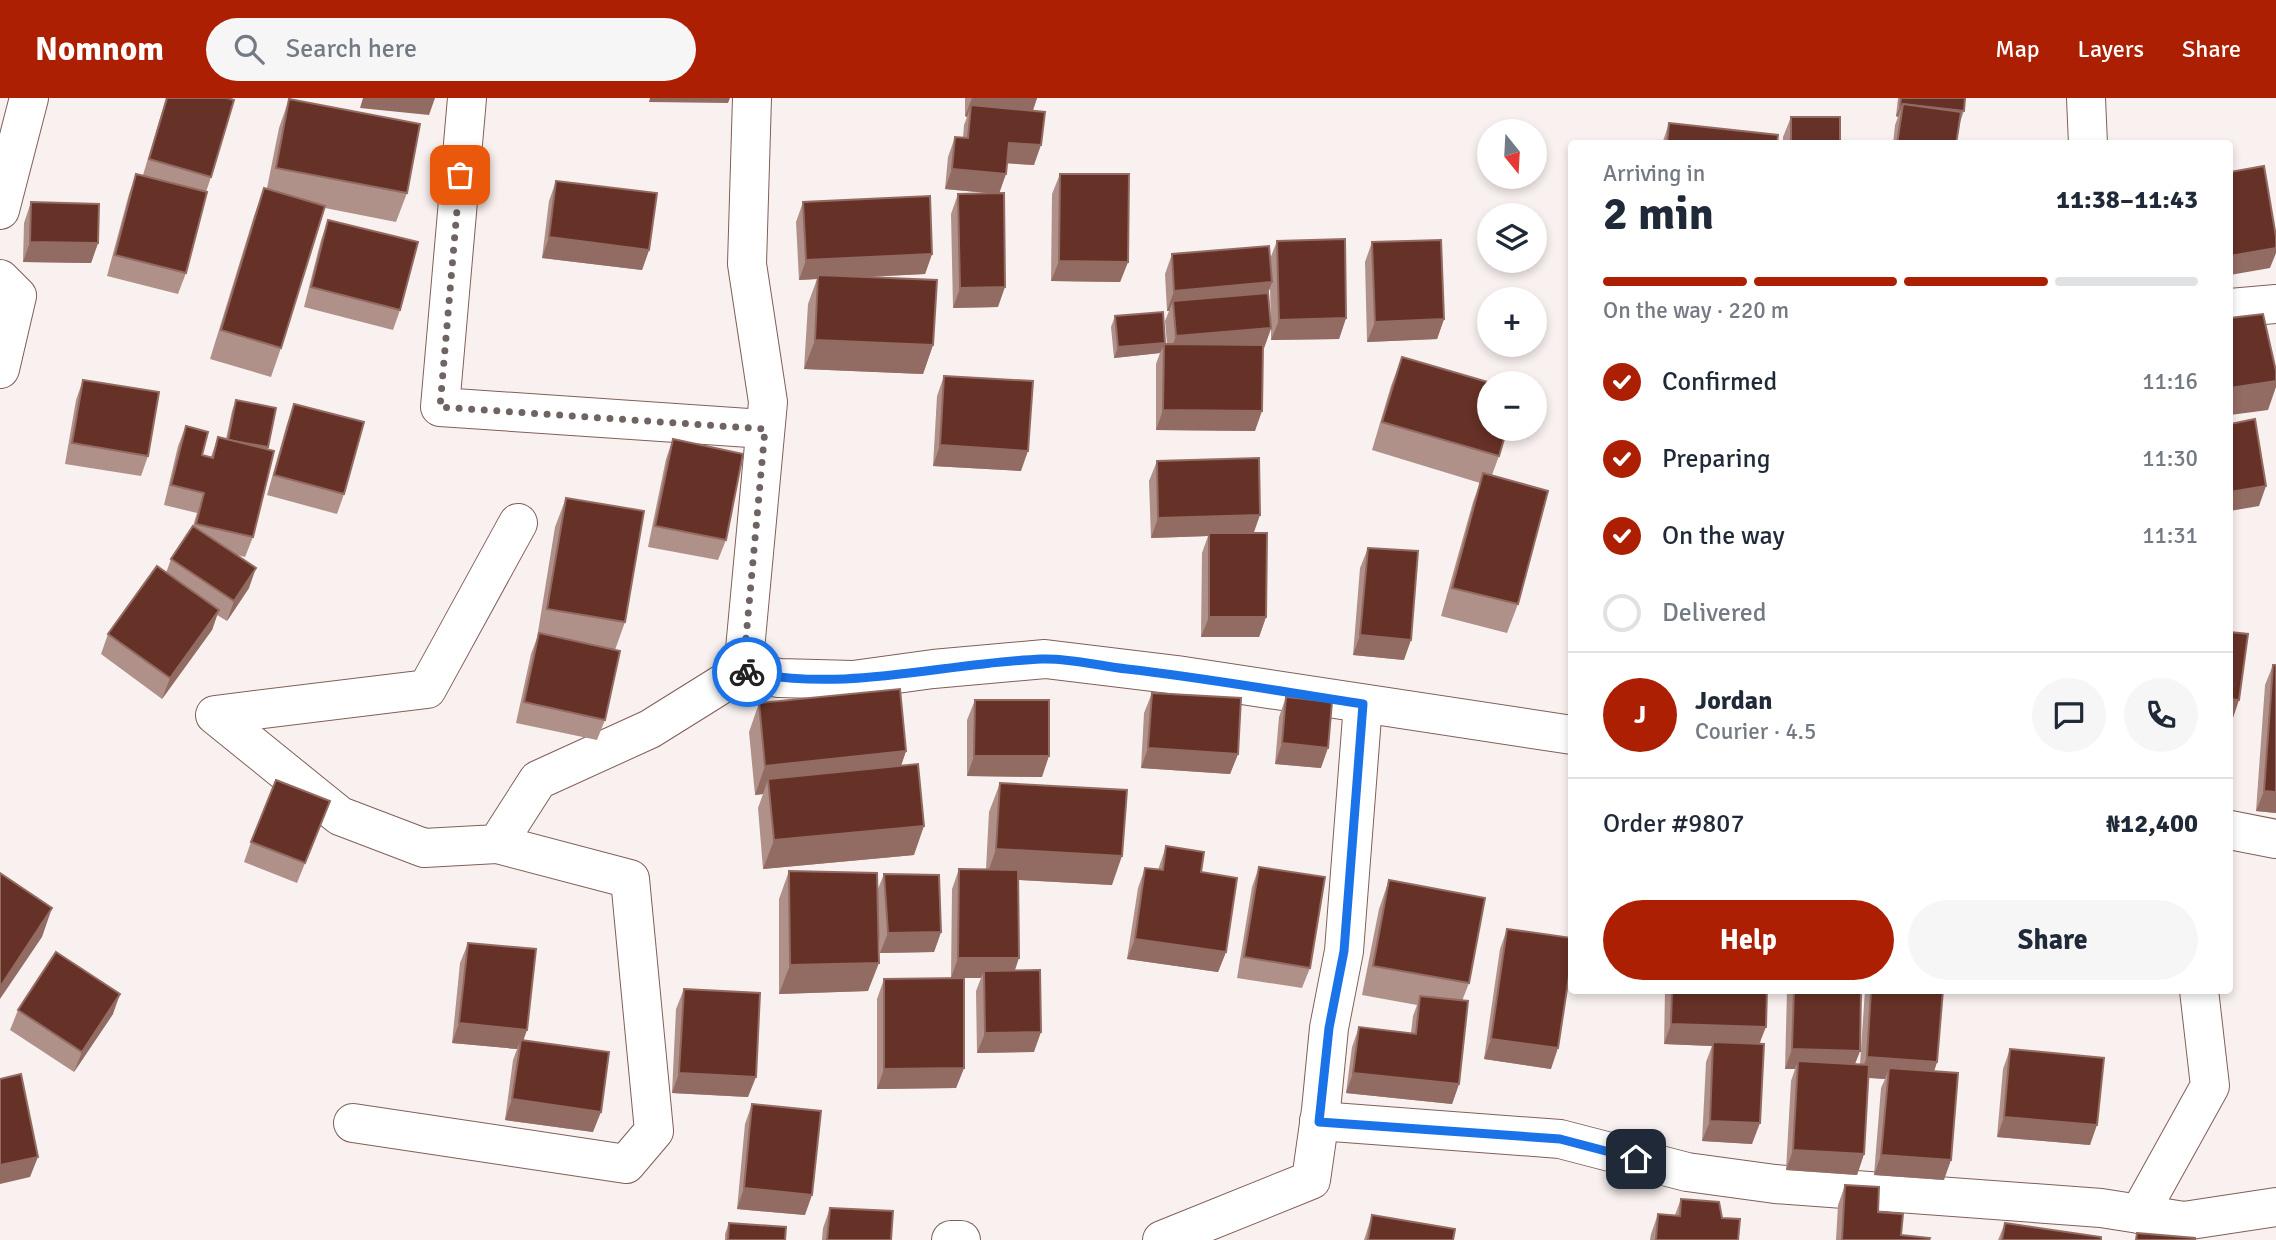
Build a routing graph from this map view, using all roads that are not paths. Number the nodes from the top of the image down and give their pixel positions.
1 (29, 98) edge
2 (467, 98) edge
3 (752, 98) edge
4 (2086, 98) edge
5 (2088, 140) edge
6 (0, 210) edge
7 (0, 279) edge
8 (2276, 304) edge
9 (2233, 308) edge
10 (0, 369) edge
11 (765, 429) junction
12 (518, 523) dead end
13 (743, 671) junction
14 (1363, 704) junction
15 (1568, 734) edge
16 (2233, 831) edge
17 (2276, 839) edge
18 (497, 844) junction
19 (2199, 994) edge
20 (1319, 1122) junction
21 (353, 1124) dead end
22 (2276, 1207) edge
23 (2139, 1214) junction
24 (951, 1240) edge
25 (961, 1240) edge
26 (1162, 1240) edge

1 - 6 street
2 - 11 street
3 - 11 street
4 - 5 street
7 - 10 street
8 - 9 street
11 - 13 street
12 - 18 street
13 - 14 street
13 - 18 street
14 - 15 street
14 - 20 street
16 - 17 street
18 - 21 street
19 - 23 street
20 - 23 street
20 - 26 street
22 - 23 street
24 - 25 street

